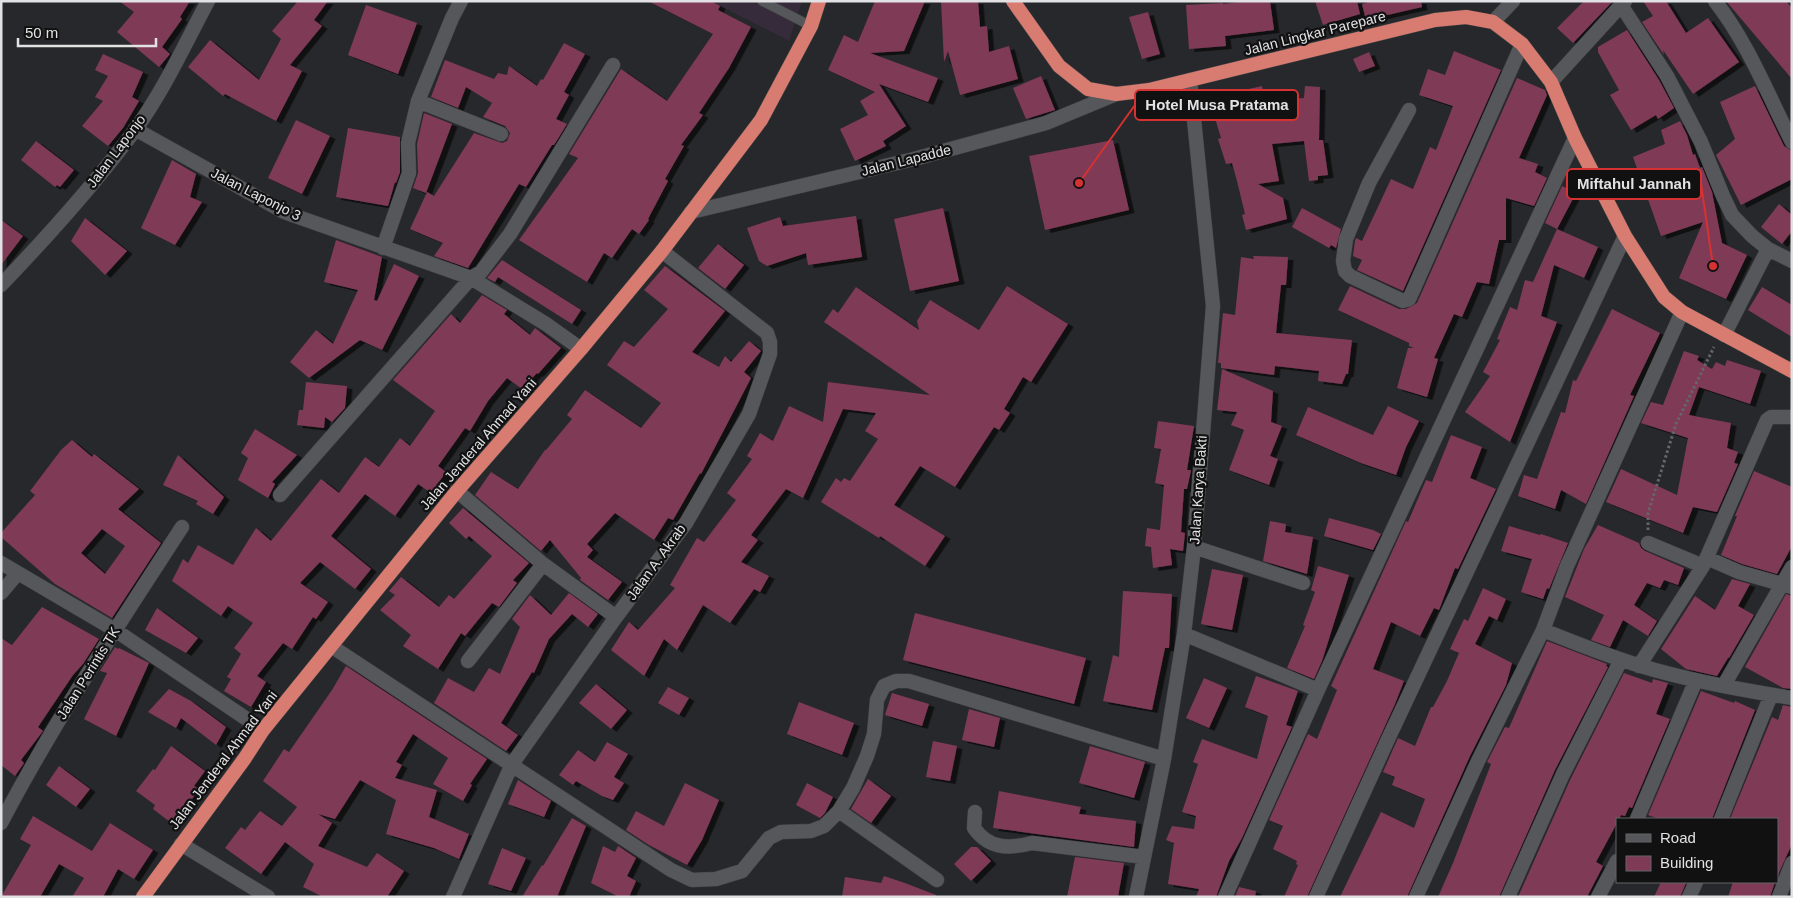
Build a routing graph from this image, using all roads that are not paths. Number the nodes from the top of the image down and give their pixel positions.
1 (208, 1) edge
2 (461, 1) edge
3 (820, 1) edge
4 (1013, 1) edge
5 (1513, 1) edge
6 (1715, 1) edge
7 (766, 2) edge
8 (1623, 3) edge
9 (1493, 22) junction
10 (811, 26) junction
11 (1522, 44) junction
12 (613, 66) dead end
13 (1190, 80) junction
14 (1551, 82) junction
15 (1116, 94) junction
16 (418, 102) junction
17 (1409, 110) dead end
18 (135, 129) junction
19 (501, 134) dead end
20 (1576, 138) junction
21 (1792, 142) edge
22 (691, 212) junction
23 (1624, 236) junction
24 (383, 248) junction
25 (1768, 249) junction
26 (662, 251) junction
27 (1792, 261) edge
28 (471, 278) junction
29 (1, 285) edge
30 (1682, 312) junction
31 (1724, 335) junction
32 (581, 349) junction
33 (1792, 371) edge
34 (1792, 417) edge
35 (456, 492) junction
36 (280, 495) dead end
37 (182, 527) dead end
38 (1648, 543) road end
39 (1194, 547) junction
40 (1705, 562) junction
41 (1, 563) edge
42 (543, 564) junction
43 (1792, 567) edge
44 (18, 573) junction
45 (1303, 583) dead end
46 (1787, 585) edge
47 (1, 593) edge
48 (616, 617) junction
49 (114, 630) junction
50 (1543, 630) junction
51 (1184, 634) junction
52 (331, 646) junction
53 (468, 660) dead end
54 (1621, 660) junction
55 (1639, 666) junction
56 (1696, 680) junction
57 (1724, 685) junction
58 (1318, 690) junction
59 (1771, 695) junction
60 (1792, 698) edge
61 (264, 730) junction
62 (1164, 759) junction
63 (512, 764) junction
64 (839, 811) junction
65 (975, 812) dead end
66 (1637, 818) edge
67 (1722, 818) edge
68 (2, 821) edge
69 (181, 844) junction
70 (1144, 857) junction
71 (1616, 863) edge
72 (1792, 863) edge
73 (937, 880) dead end
74 (1696, 883) edge
75 (143, 897) edge
76 (268, 897) edge
77 (453, 897) edge
78 (1136, 897) edge
79 (1226, 897) edge
80 (1316, 897) edge
81 (1416, 897) edge
82 (1508, 897) edge
83 (1598, 897) edge
84 (1689, 897) edge
85 (1779, 897) edge

1 - 18 street, Jalan Laponjo
2 - 16 street
3 - 10 highway, Jalan Jenderal Ahmad Yani
4 - 15 highway, Jalan Lingkar Parepare
5 - 9 street
6 - 21 street
7 - 10 lane
8 - 14 street
8 - 25 street
9 - 11 highway, Jalan Lingkar Parepare
9 - 13 highway, Jalan Lingkar Parepare
10 - 22 highway, Jalan Jenderal Ahmad Yani
11 - 14 highway, Jalan Lingkar Parepare
11 - 17 street
12 - 28 street
13 - 15 highway, Jalan Lingkar Parepare
13 - 39 street, Jalan Karya Bakti
14 - 20 highway, Jalan Lingkar Parepare
15 - 22 street, Jalan Lapadde
16 - 19 street
16 - 24 street
18 - 24 street, Jalan Laponjo 3
18 - 29 street, Jalan Laponjo
20 - 23 highway, Jalan Lingkar Parepare
20 - 58 street
22 - 26 highway, Jalan Jenderal Ahmad Yani
23 - 30 highway, Jalan Lingkar Parepare
23 - 80 street
24 - 28 street, Jalan Laponjo 3
25 - 27 street
25 - 31 street
26 - 32 highway, Jalan Jenderal Ahmad Yani
26 - 48 street, Jalan A. Akrab
28 - 32 street, Jalan Laponjo 3
28 - 36 street
30 - 31 highway, Jalan Lingkar Parepare
30 - 50 street
31 - 33 highway, Jalan Lingkar Parepare
32 - 35 highway, Jalan Jenderal Ahmad Yani
34 - 40 street
35 - 42 street
35 - 52 highway, Jalan Jenderal Ahmad Yani
37 - 49 street, Jalan Perintis TK
38 - 40 street
39 - 45 street
39 - 51 street, Jalan Karya Bakti
40 - 46 street
40 - 55 street
41 - 44 street
42 - 48 street
42 - 53 street
43 - 46 street
44 - 47 street
44 - 49 street
46 - 57 street
48 - 63 street, Jalan A. Akrab
49 - 61 street
49 - 68 street, Jalan Perintis TK
50 - 54 street
50 - 81 street
51 - 58 street
51 - 62 street, Jalan Karya Bakti
52 - 61 highway, Jalan Jenderal Ahmad Yani
52 - 63 street
54 - 55 street
54 - 82 street
55 - 56 street
56 - 57 street
56 - 66 street
57 - 59 street
58 - 79 street
59 - 60 street
59 - 67 street
61 - 69 highway, Jalan Jenderal Ahmad Yani
62 - 64 street
62 - 70 street, Jalan Karya Bakti
63 - 64 street
63 - 77 street, Jalan A. Akrab
64 - 73 street
65 - 70 street
69 - 75 highway, Jalan Jenderal Ahmad Yani
69 - 76 street
70 - 78 street, Jalan Karya Bakti
71 - 83 street
72 - 85 street
74 - 84 street

